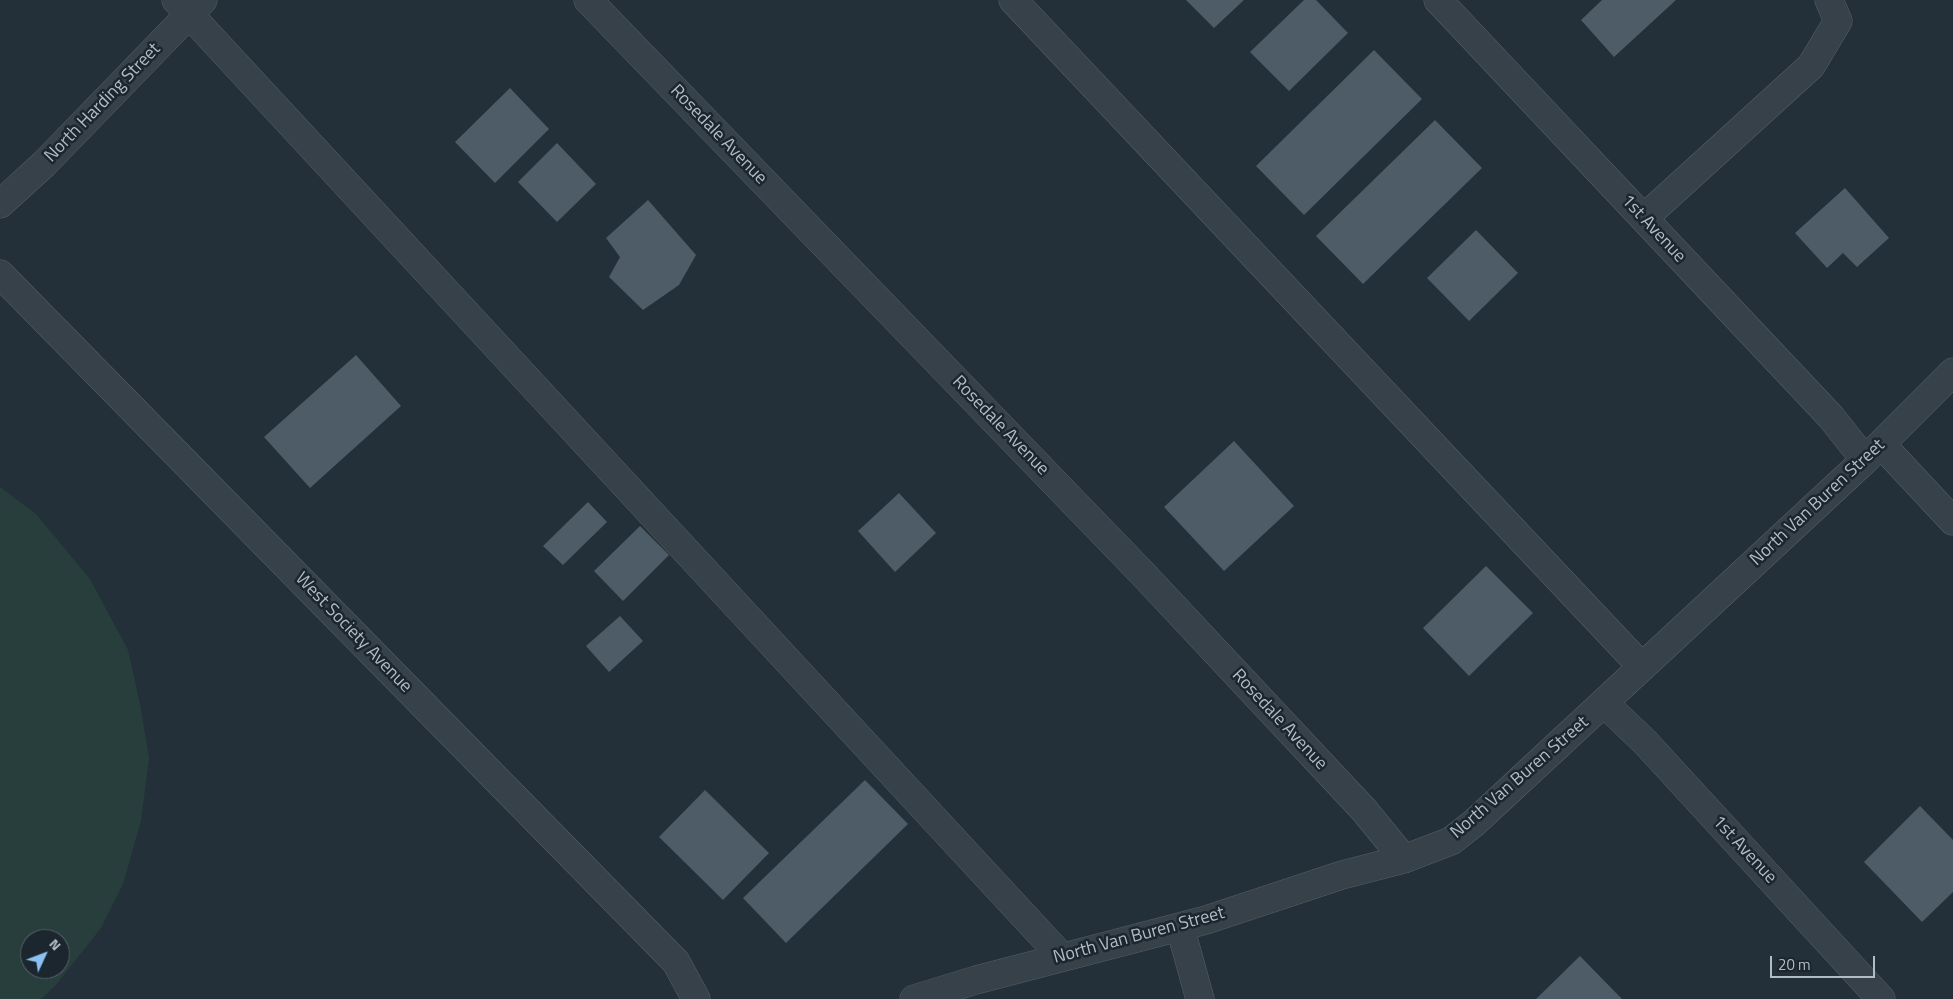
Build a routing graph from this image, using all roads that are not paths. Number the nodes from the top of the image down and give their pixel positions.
1 (588, 0) edge
2 (1013, 0) edge
3 (1438, 0) edge
4 (1830, 0) edge
5 (189, 5) edge
6 (0, 204) edge
7 (1644, 218) junction
8 (0, 274) edge
9 (1953, 372) edge
10 (1873, 452) junction
11 (1953, 521) edge
12 (1642, 667) junction
13 (1604, 703) junction
14 (1404, 858) junction
15 (1180, 927) junction
16 (1062, 957) junction
17 (696, 999) edge
18 (914, 999) edge
19 (1200, 999) edge
20 (1881, 999) edge

1 - 14 street, Rosedale Avenue
2 - 12 street
3 - 7 street, 1st Avenue
4 - 7 street
5 - 6 street, North Harding Street
5 - 16 street
7 - 10 street, 1st Avenue
8 - 17 street, West Society Avenue
9 - 10 street, North Van Buren Street
10 - 11 street, 1st Avenue
10 - 12 street, North Van Buren Street
12 - 13 street, North Van Buren Street
13 - 14 street, North Van Buren Street
13 - 20 street, 1st Avenue
14 - 15 street, North Van Buren Street
15 - 16 street, North Van Buren Street
15 - 19 street
16 - 18 street, North Van Buren Street

